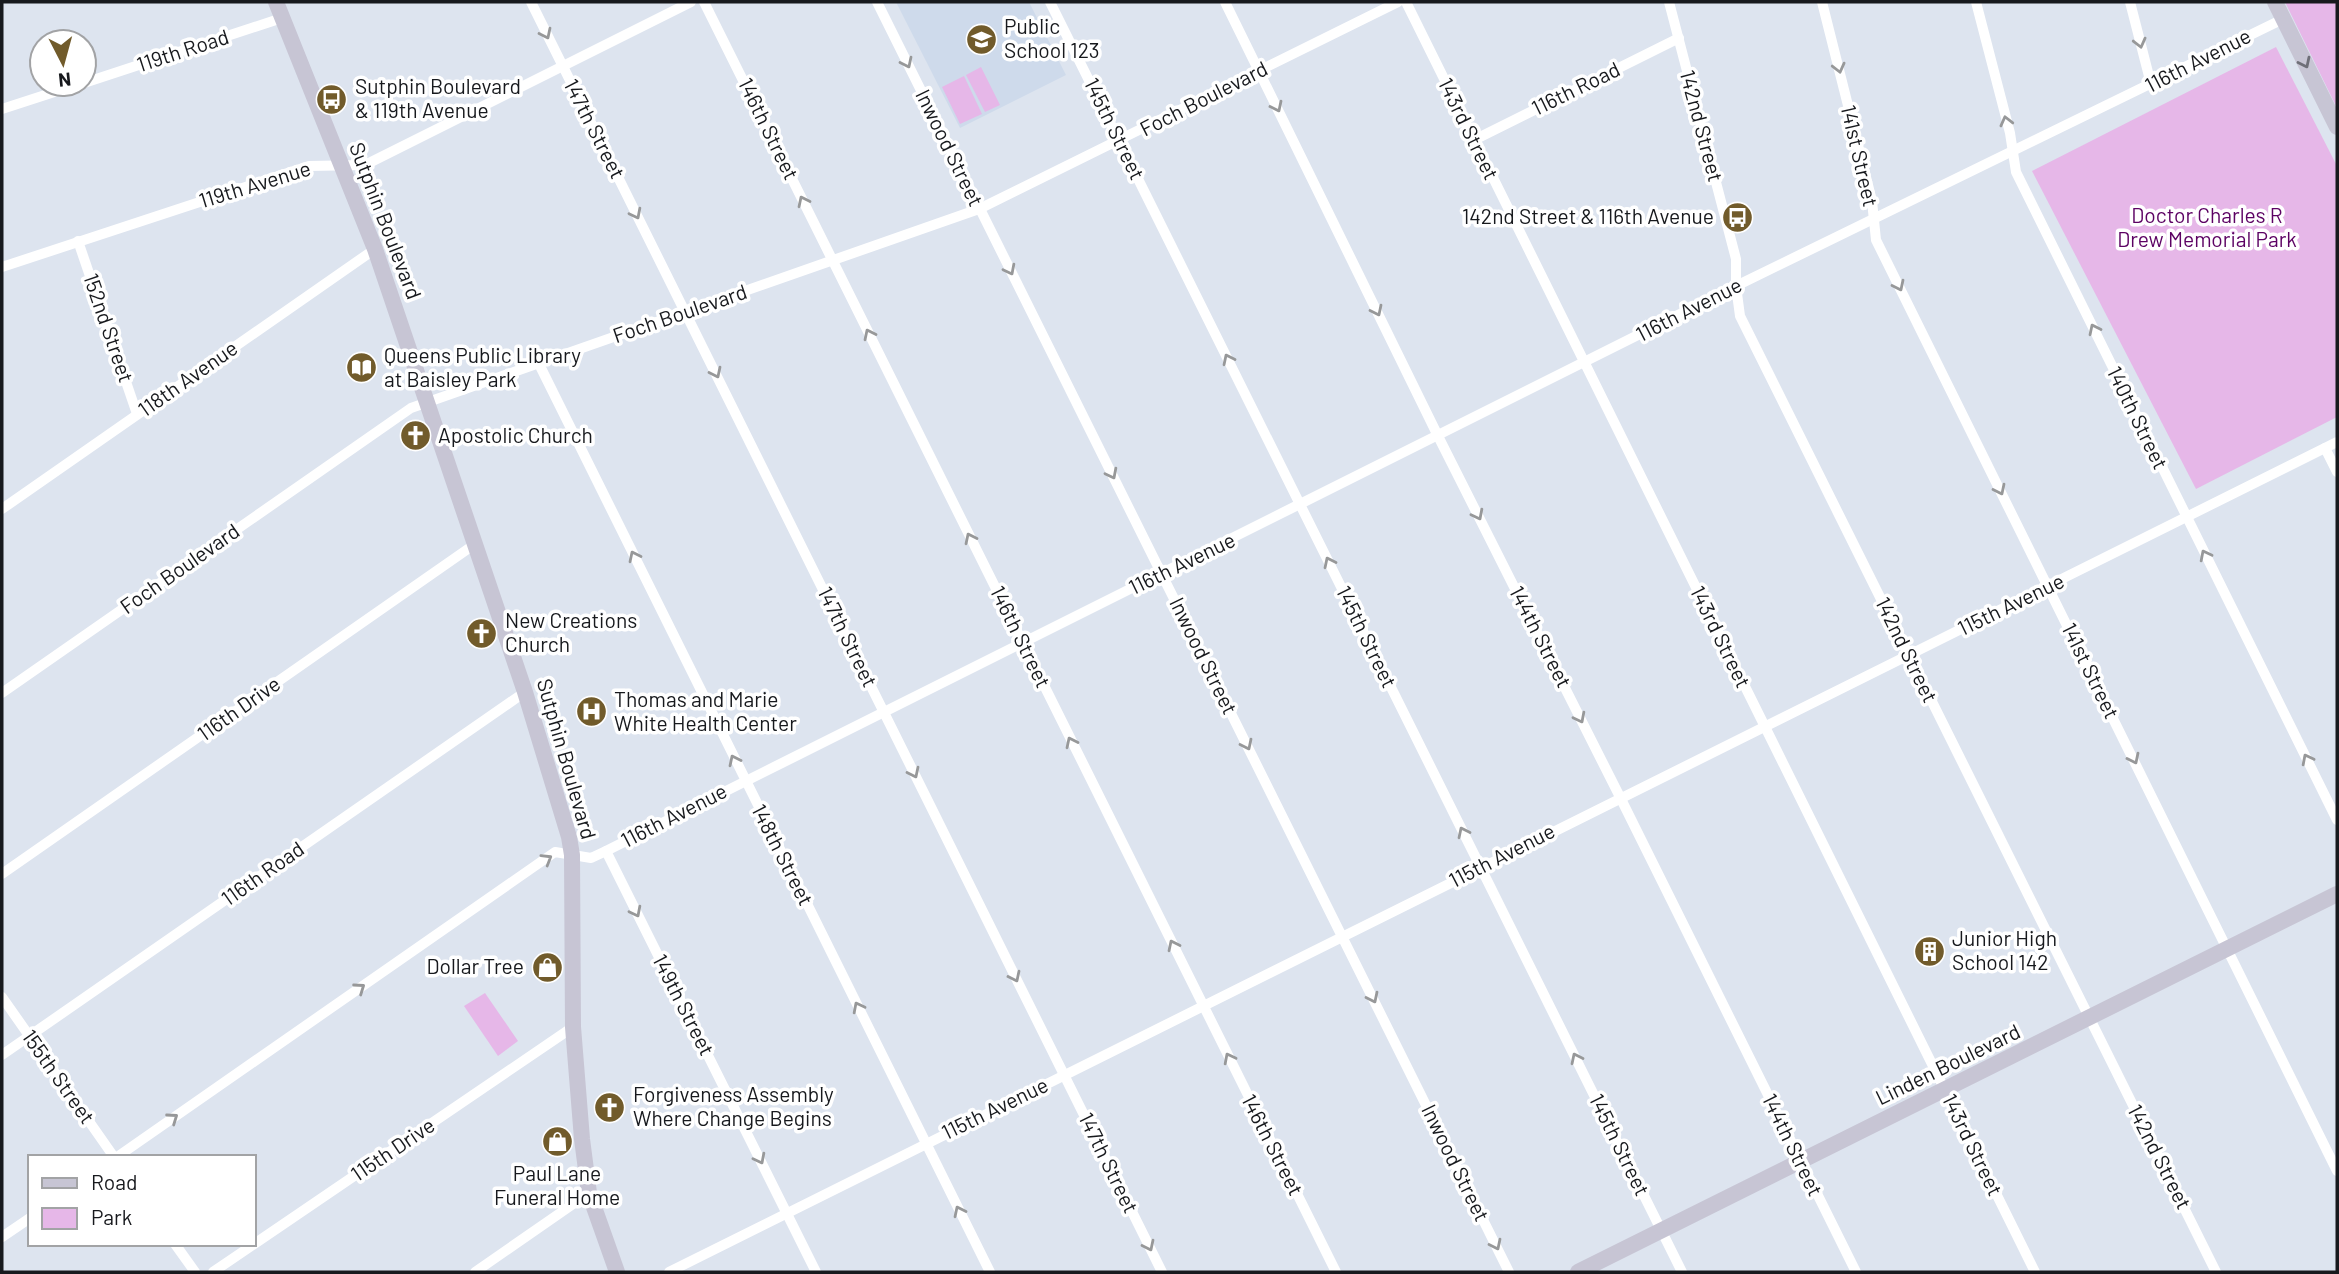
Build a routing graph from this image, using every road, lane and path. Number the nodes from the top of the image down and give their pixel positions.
1 (276, 2) edge
2 (531, 2) edge
3 (691, 2) edge
4 (705, 2) edge
5 (877, 2) edge
6 (1051, 2) edge
7 (1225, 2) edge
8 (1398, 2) edge
9 (1406, 2) edge
10 (1670, 2) edge
11 (1822, 2) edge
12 (1976, 2) edge
13 (2130, 2) edge
14 (2275, 2) edge
15 (282, 18) junction
16 (2283, 19) junction
17 (1679, 38) junction
18 (562, 65) junction
19 (1259, 72) junction
20 (98, 78) edge
21 (2151, 85) junction
22 (36, 98) edge
23 (2, 109) edge
24 (2337, 127) edge
25 (1474, 140) junction
26 (1120, 141) junction
27 (2013, 153) junction
28 (342, 166) junction
29 (979, 209) junction
30 (1874, 220) junction
31 (78, 241) junction
32 (375, 249) junction
33 (833, 262) junction
34 (2, 267) edge
35 (1736, 286) junction
36 (685, 312) junction
37 (538, 362) junction
38 (1584, 363) junction
39 (428, 402) junction
40 (137, 414) junction
41 (1438, 436) junction
42 (2337, 442) edge
43 (2325, 448) junction
44 (2337, 472) edge
45 (2, 505) edge
46 (1301, 505) junction
47 (2186, 517) junction
48 (475, 544) junction
49 (1162, 574) junction
50 (2048, 587) junction
51 (1023, 643) junction
52 (1908, 655) junction
53 (525, 692) junction
54 (2, 693) edge
55 (884, 712) junction
56 (1764, 726) junction
57 (745, 781) junction
58 (1620, 797) junction
59 (2337, 820) edge
60 (606, 850) junction
61 (572, 855) junction
62 (1481, 867) junction
63 (2, 874) edge
64 (2337, 894) edge
65 (1342, 937) junction
66 (2228, 949) junction
67 (2, 998) edge
68 (1203, 1006) junction
69 (2089, 1018) junction
70 (573, 1027) junction
71 (29, 1036) junction
72 (2, 1055) edge
73 (1064, 1075) junction
74 (1945, 1090) junction
75 (926, 1144) junction
76 (114, 1155) edge
77 (118, 1155) edge
78 (1801, 1162) junction
79 (2337, 1171) edge
80 (589, 1193) junction
81 (787, 1213) junction
82 (28, 1219) edge
83 (1662, 1231) junction
84 (2, 1237) edge
85 (256, 1243) edge
86 (176, 1246) edge
87 (251, 1246) edge
88 (195, 1272) edge
89 (213, 1272) edge
90 (475, 1272) edge
91 (617, 1272) edge
92 (669, 1272) edge
93 (816, 1272) edge
94 (990, 1272) edge
95 (1163, 1272) edge
96 (1336, 1272) edge
97 (1509, 1272) edge
98 (1578, 1272) edge
99 (1682, 1272) edge
100 (1856, 1272) edge
101 (2035, 1272) edge
102 (2216, 1272) edge

1 - 15 main road, Sutphin Boulevard
2 -> 18 street, 147th Street
3 - 18 street, 119th Avenue
33 -> 4 street, 146th Street
5 -> 29 street, Inwood Street
6 - 26 street, 145th Street
7 - 19 street, 144th Street
8 - 19 street, Foch Boulevard
9 - 25 street, 143rd Street
10 - 17 street, 142nd Street
11 -> 30 street, 141st Street
27 -> 12 street, 140th Street
13 -> 21 street
14 - 16 main road
15 - 20 street, 119th Road
15 - 28 main road, Sutphin Boulevard
16 - 21 street, 116th Avenue
16 -> 24 main road
17 - 25 street, 116th Road
17 - 35 street, 142nd Street
18 - 28 street, 119th Avenue
18 -> 36 street, 147th Street
19 - 26 street, Foch Boulevard
19 -> 41 street, 144th Street
21 - 27 street, 116th Avenue
22 - 23 street, 119th Road
25 - 38 street, 143rd Street
26 - 29 street, Foch Boulevard
46 -> 26 street, 145th Street
27 - 30 street, 116th Avenue
47 -> 27 street, 140th Street
28 - 31 street, 119th Avenue
28 - 32 main road, Sutphin Boulevard
29 - 33 street, Foch Boulevard
29 -> 49 street, Inwood Street
30 - 35 street, 116th Avenue
30 -> 50 street, 141st Street
31 - 34 street, 119th Avenue
31 - 40 street, 152nd Street
32 - 39 main road, Sutphin Boulevard
32 - 40 street, 118th Avenue
33 - 36 street, Foch Boulevard
51 -> 33 street, 146th Street
35 - 38 street, 116th Avenue
35 - 52 street, 142nd Street
36 - 37 street, Foch Boulevard
36 -> 55 street, 147th Street
37 - 39 street, Foch Boulevard
57 -> 37 street, 148th Street
38 - 41 street, 116th Avenue
38 - 56 street, 143rd Street
39 - 48 main road, Sutphin Boulevard
39 - 54 street, Foch Boulevard
40 - 45 street, 118th Avenue
41 - 46 street, 116th Avenue
41 -> 58 street, 144th Street
42 - 43 street, 115th Avenue
43 - 44 street
43 - 47 street, 115th Avenue
46 - 49 street, 116th Avenue
62 -> 46 street, 145th Street
47 - 50 street, 115th Avenue
59 -> 47 street, 140th Street
48 - 53 main road, Sutphin Boulevard
48 - 63 street, 116th Drive
49 - 51 street, 116th Avenue
49 -> 65 street, Inwood Street
50 - 52 street, 115th Avenue
50 -> 66 street, 141st Street
51 - 55 street, 116th Avenue
68 -> 51 street, 146th Street
52 - 56 street, 115th Avenue
52 - 69 street, 142nd Street
53 - 61 main road, Sutphin Boulevard
53 - 71 street, 116th Road
55 - 57 street, 116th Avenue
55 -> 73 street, 147th Street
56 - 58 street, 115th Avenue
56 - 74 street, 143rd Street
57 - 60 street, 116th Avenue
75 -> 57 street, 148th Street
58 - 62 street, 115th Avenue
58 - 78 street, 144th Street
60 - 61 street, 116th Avenue
60 -> 81 street, 149th Street
61 - 70 main road, Sutphin Boulevard
77 -> 61 street, 116th Avenue
62 - 65 street, 115th Avenue
83 -> 62 street, 145th Street
64 - 66 main road, Linden Boulevard
65 - 68 street, 115th Avenue
65 -> 97 street, Inwood Street
66 - 69 main road, Linden Boulevard
66 - 79 street, 141st Street
67 - 71 street, 155th Street
68 - 73 street, 115th Avenue
96 -> 68 street, 146th Street
69 - 74 main road, Linden Boulevard
69 - 102 street, 142nd Street
70 - 80 main road, Sutphin Boulevard
70 - 85 street, 115th Drive
71 - 72 street, 116th Road
71 - 76 street, 155th Street
73 - 75 street, 115th Avenue
73 -> 95 street, 147th Street
74 - 78 main road, Linden Boulevard
74 - 101 street, 143rd Street
75 - 81 street, 115th Avenue
94 -> 75 street, 148th Street
78 - 83 main road, Linden Boulevard
78 - 100 street, 144th Street
80 - 90 street
80 - 91 main road, Sutphin Boulevard
81 - 92 street, 115th Avenue
81 - 93 street, 149th Street
82 - 84 street
83 - 98 main road, Linden Boulevard
83 - 99 street, 145th Street
86 - 88 street
87 - 89 street, 115th Drive

